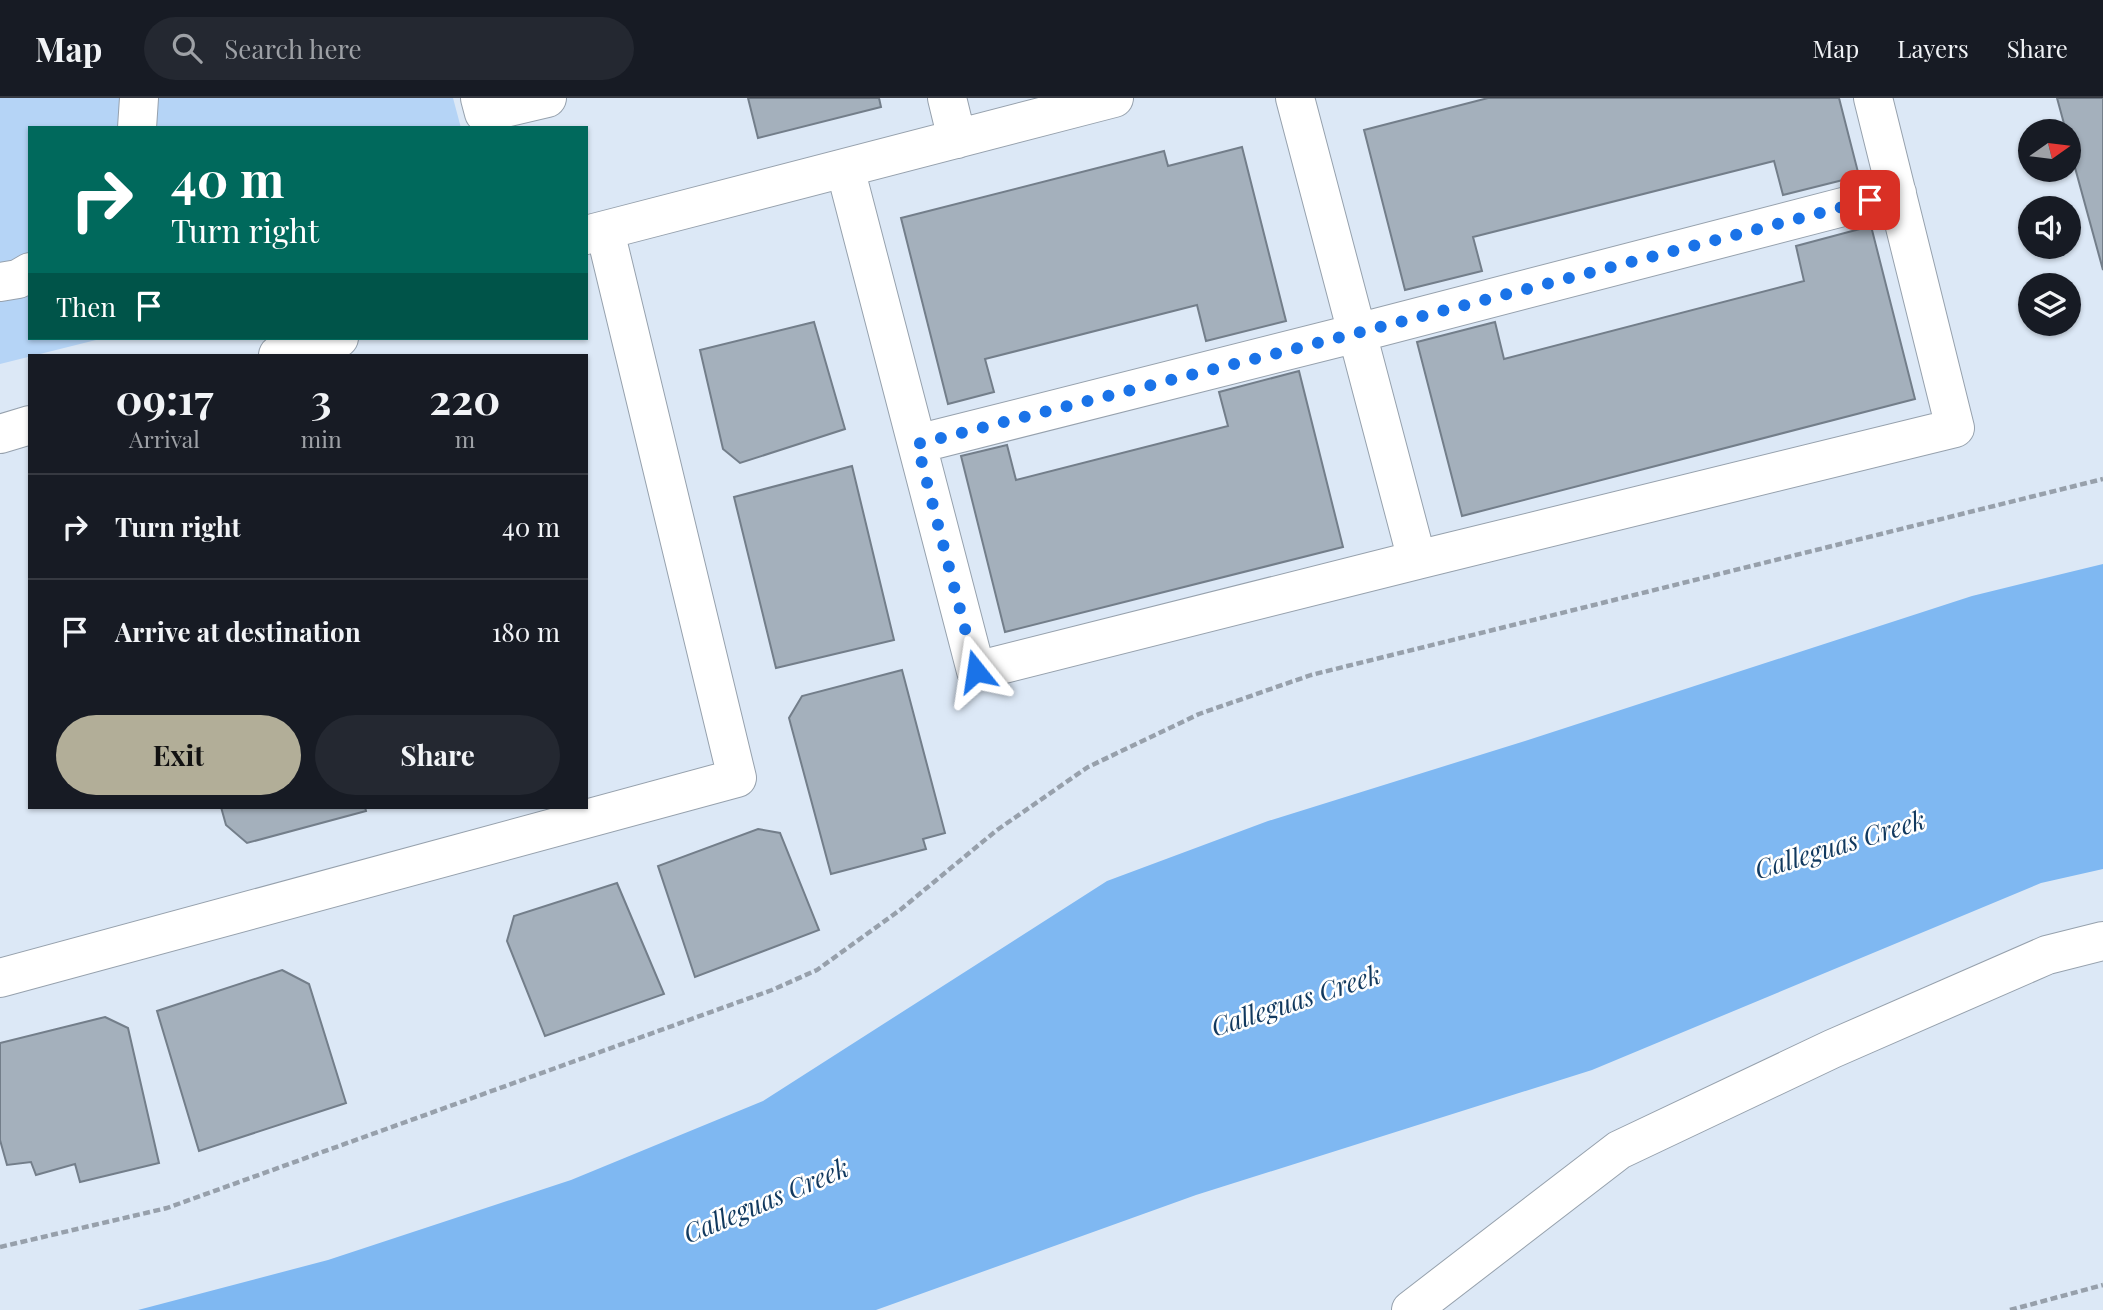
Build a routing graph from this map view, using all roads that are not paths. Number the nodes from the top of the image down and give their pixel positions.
1 (139, 98) edge
2 (480, 98) edge
3 (547, 98) edge
4 (947, 98) edge
5 (1114, 98) edge
6 (1295, 98) edge
7 (1873, 98) edge
8 (136, 126) edge
9 (957, 139) junction
10 (845, 168) junction
11 (1897, 193) junction
12 (595, 233) edge
13 (28, 273) edge
14 (0, 282) edge
15 (1357, 333) junction
16 (333, 340) edge
17 (282, 354) edge
18 (28, 426) edge
19 (0, 434) edge
20 (917, 444) junction
21 (1417, 560) junction
22 (2103, 941) edge
23 (0, 978) edge
24 (1411, 1310) edge

1 - 8 lane
2 - 3 lane
4 - 9 lane
5 - 9 lane
6 - 15 lane
7 - 11 lane
9 - 10 lane
10 - 12 lane
10 - 20 lane
11 - 15 lane
11 - 21 lane
12 - 23 lane
13 - 14 lane
15 - 20 lane
15 - 21 lane
16 - 17 lane
18 - 19 lane
20 - 21 lane
22 - 24 lane

